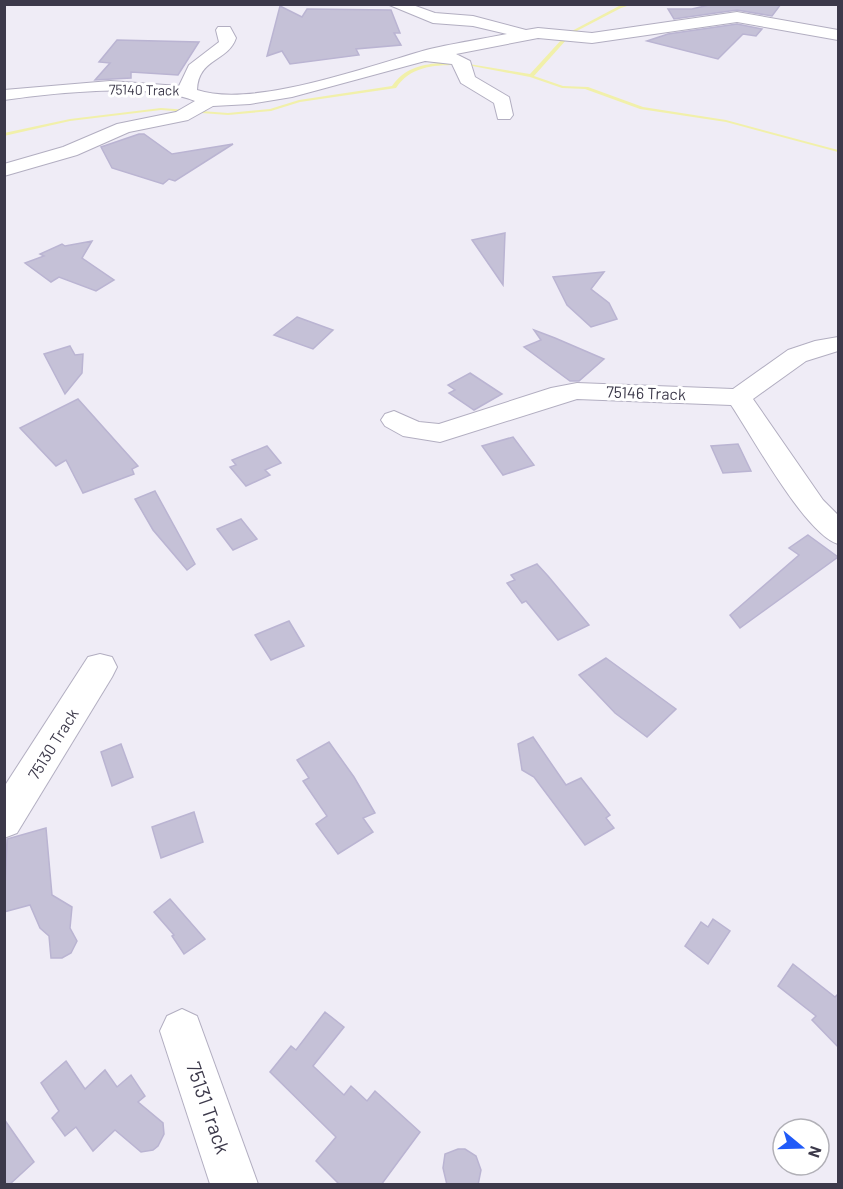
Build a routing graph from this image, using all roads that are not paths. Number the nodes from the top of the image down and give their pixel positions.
1 (394, 4) edge
2 (224, 30) dead end
3 (538, 33) junction
4 (838, 35) edge
5 (421, 57) junction
6 (188, 91) junction
7 (4, 95) edge
8 (196, 108) junction
9 (504, 115) dead end
10 (4, 170) edge
11 (838, 344) edge
12 (739, 396) junction
13 (394, 420) dead end
14 (838, 533) edge
15 (100, 667) dead end
16 (4, 821) edge
17 (182, 1031) dead end
18 (234, 1185) edge

1 - 3 street
2 - 6 street
3 - 4 street
3 - 5 street
5 - 8 street
5 - 9 street
6 - 7 street, 75140 Track
6 - 8 street, 75140 Track
8 - 10 street, 75140 Track
11 - 12 street
12 - 13 street, 75146 Track
12 - 14 street
15 - 16 street, 75130 Track
17 - 18 street, 75131 Track

